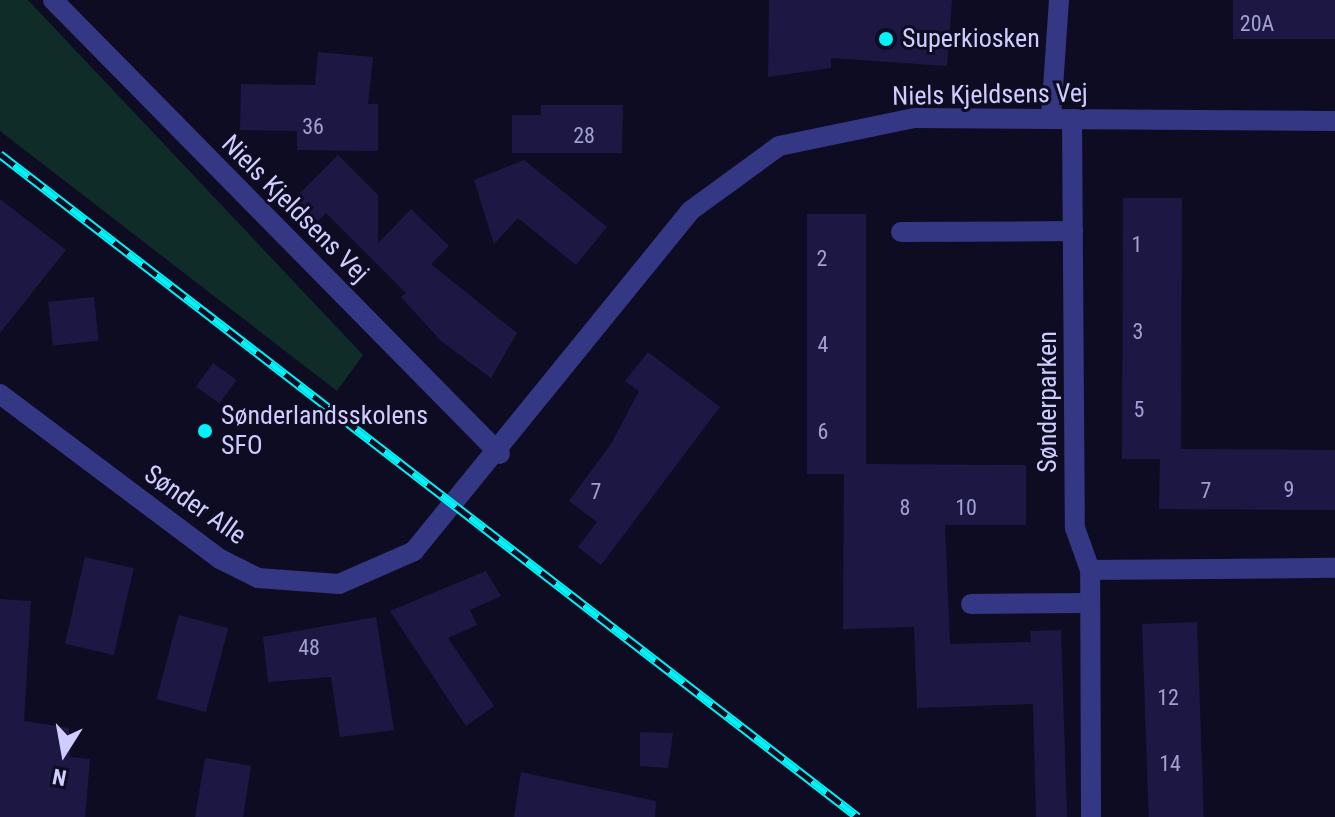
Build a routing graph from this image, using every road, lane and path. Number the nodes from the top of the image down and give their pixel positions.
1 (53, 0) edge
2 (1059, 0) edge
3 (1051, 117) junction
4 (1072, 119) junction
5 (1335, 121) edge
6 (1073, 231) junction
7 (901, 232) dead end
8 (0, 394) edge
9 (500, 454) junction
10 (456, 507) joint
11 (1335, 568) edge
12 (1090, 570) junction
13 (1090, 603) junction
14 (971, 604) dead end
15 (1091, 817) edge

1 - 9 street, Niels Kjeldsens Vej
2 - 3 street
3 - 4 street, Niels Kjeldsens Vej
3 - 9 street, Niels Kjeldsens Vej
4 - 5 street, Niels Kjeldsens Vej
4 - 6 street, Sønderparken
6 - 7 street
6 - 12 street, Sønderparken
8 - 10 street, Sønder Alle
9 - 10 street, Niels Kjeldsens Vej
11 - 12 street
12 - 13 street, Sønderparken
13 - 14 street
13 - 15 street, Sønderparken

